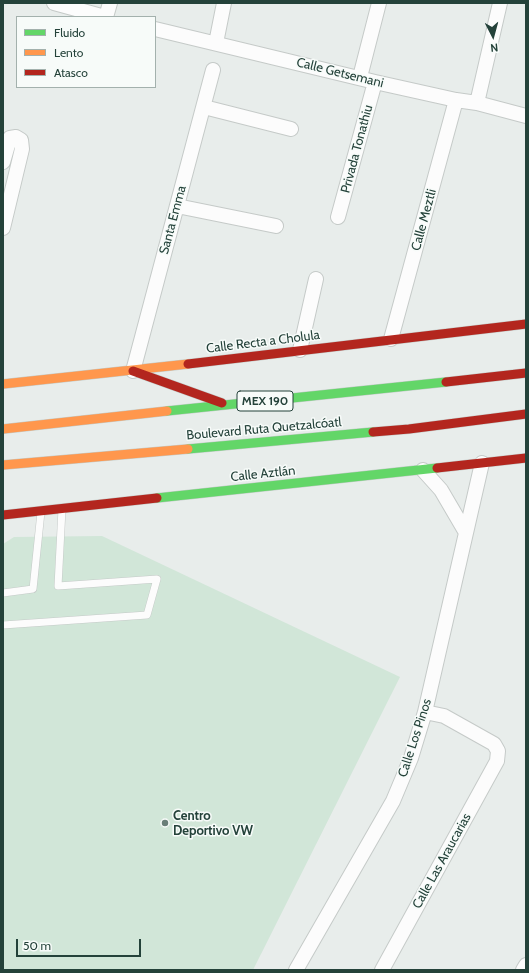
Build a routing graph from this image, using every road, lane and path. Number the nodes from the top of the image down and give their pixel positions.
1 (54, 3) edge
2 (110, 3) edge
3 (224, 3) edge
4 (379, 3) edge
5 (500, 3) edge
6 (102, 16) edge
7 (106, 16) edge
8 (156, 29) edge
9 (216, 43) junction
10 (214, 70) dead end
11 (360, 77) junction
12 (375, 82) junction
13 (456, 100) junction
14 (477, 103) junction
15 (204, 107) junction
16 (526, 116) edge
17 (291, 129) dead end
18 (3, 162) edge
19 (177, 206) junction
20 (338, 217) dead end
21 (276, 226) dead end
22 (3, 228) edge
23 (316, 279) dead end
24 (526, 324) edge
25 (391, 340) junction
26 (300, 350) junction
27 (133, 371) junction
28 (526, 373) edge
29 (3, 384) edge
30 (227, 405) junction
31 (526, 414) edge
32 (3, 429) edge
33 (526, 458) edge
34 (482, 463) junction
35 (3, 465) edge
36 (423, 470) junction
37 (62, 508) junction
38 (41, 511) junction
39 (3, 515) edge
40 (466, 531) junction
41 (3, 594) edge
42 (3, 625) edge
43 (425, 712) junction
44 (526, 965) edge
45 (296, 970) edge
46 (382, 970) edge
47 (523, 970) edge

1 - 6 street
2 - 7 street
3 - 9 street
4 - 11 street
5 - 14 street
8 - 9 street, Calle Getsemani
9 - 11 street, Calle Getsemani
10 - 15 street, Santa Emma
11 - 12 street, Calle Getsemani
12 - 13 street, Calle Getsemani
12 - 20 street, Privada Tonathiu
13 - 14 street, Calle Getsemani
13 - 25 street, Calle Meztli
14 - 16 street, Calle Getsemani
15 - 17 street
15 - 19 street, Santa Emma
18 - 22 street
19 - 21 street
19 - 27 street, Santa Emma
23 - 26 street
24 - 25 main road, Calle Recta a Cholula
25 - 26 main road, Calle Recta a Cholula
26 - 27 main road, Calle Recta a Cholula
27 - 29 main road, Calle Recta a Cholula
27 - 30 main road
28 - 30 main road, MEX 190
30 - 32 main road, MEX 190
31 - 35 main road, Boulevard Ruta Quetzalcóatl
33 - 34 main road, Calle Aztlán
34 - 36 main road, Calle Aztlán
34 - 40 street, Calle Los Pinos
36 - 37 main road, Calle Aztlán
36 - 40 street
37 - 38 main road, Calle Aztlán
37 - 42 lane
38 - 39 main road, Calle Aztlán
38 - 41 lane
40 - 43 street, Calle Los Pinos
43 - 45 street, Calle Los Pinos
43 - 46 street, Calle Las Araucarias
44 - 47 street

